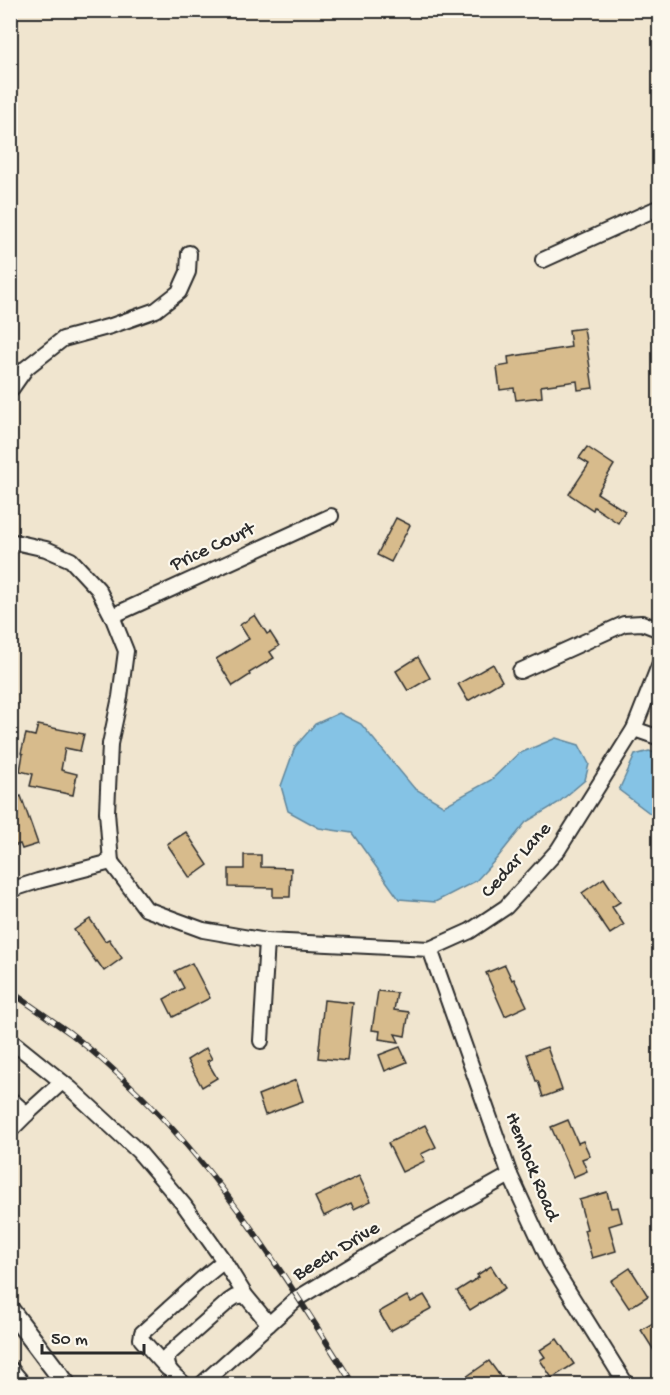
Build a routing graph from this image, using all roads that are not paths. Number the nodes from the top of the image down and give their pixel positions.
1 (660, 207) edge
2 (189, 253) dead end
3 (543, 260) dead end
4 (10, 391) edge
5 (331, 516) dead end
6 (10, 541) edge
7 (112, 616) junction
8 (660, 630) edge
9 (660, 663) edge
10 (520, 671) dead end
11 (634, 729) junction
12 (660, 738) edge
13 (111, 862) junction
14 (10, 890) edge
15 (267, 941) junction
16 (430, 949) junction
17 (10, 1040) edge
18 (261, 1041) dead end
19 (62, 1082) junction
20 (10, 1099) edge
21 (27, 1114) junction
22 (10, 1131) edge
23 (510, 1175) junction
24 (224, 1262) junction
25 (244, 1295) junction
26 (10, 1310) edge
27 (269, 1324) junction
28 (167, 1368) junction
29 (10, 1371) edge
30 (21, 1384) edge
31 (66, 1384) edge
32 (184, 1384) edge
33 (202, 1384) edge
34 (625, 1384) edge

1 - 3 street
2 - 4 street
5 - 7 street, Price Court
6 - 7 street
7 - 13 street
8 - 10 street
9 - 11 street, Cedar Lane
11 - 12 street
11 - 16 street, Cedar Lane
13 - 14 street
13 - 15 street, Cedar Lane
15 - 16 street, Cedar Lane
15 - 18 street
16 - 23 street, Hemlock Road
17 - 19 street
19 - 21 street
19 - 24 street
20 - 21 street
21 - 22 street
23 - 27 street, Beech Drive
23 - 34 street, Hemlock Road
24 - 25 street
24 - 28 street
25 - 27 street
25 - 28 street
26 - 31 main road
27 - 33 street, Beech Drive
28 - 32 street
29 - 30 main road

